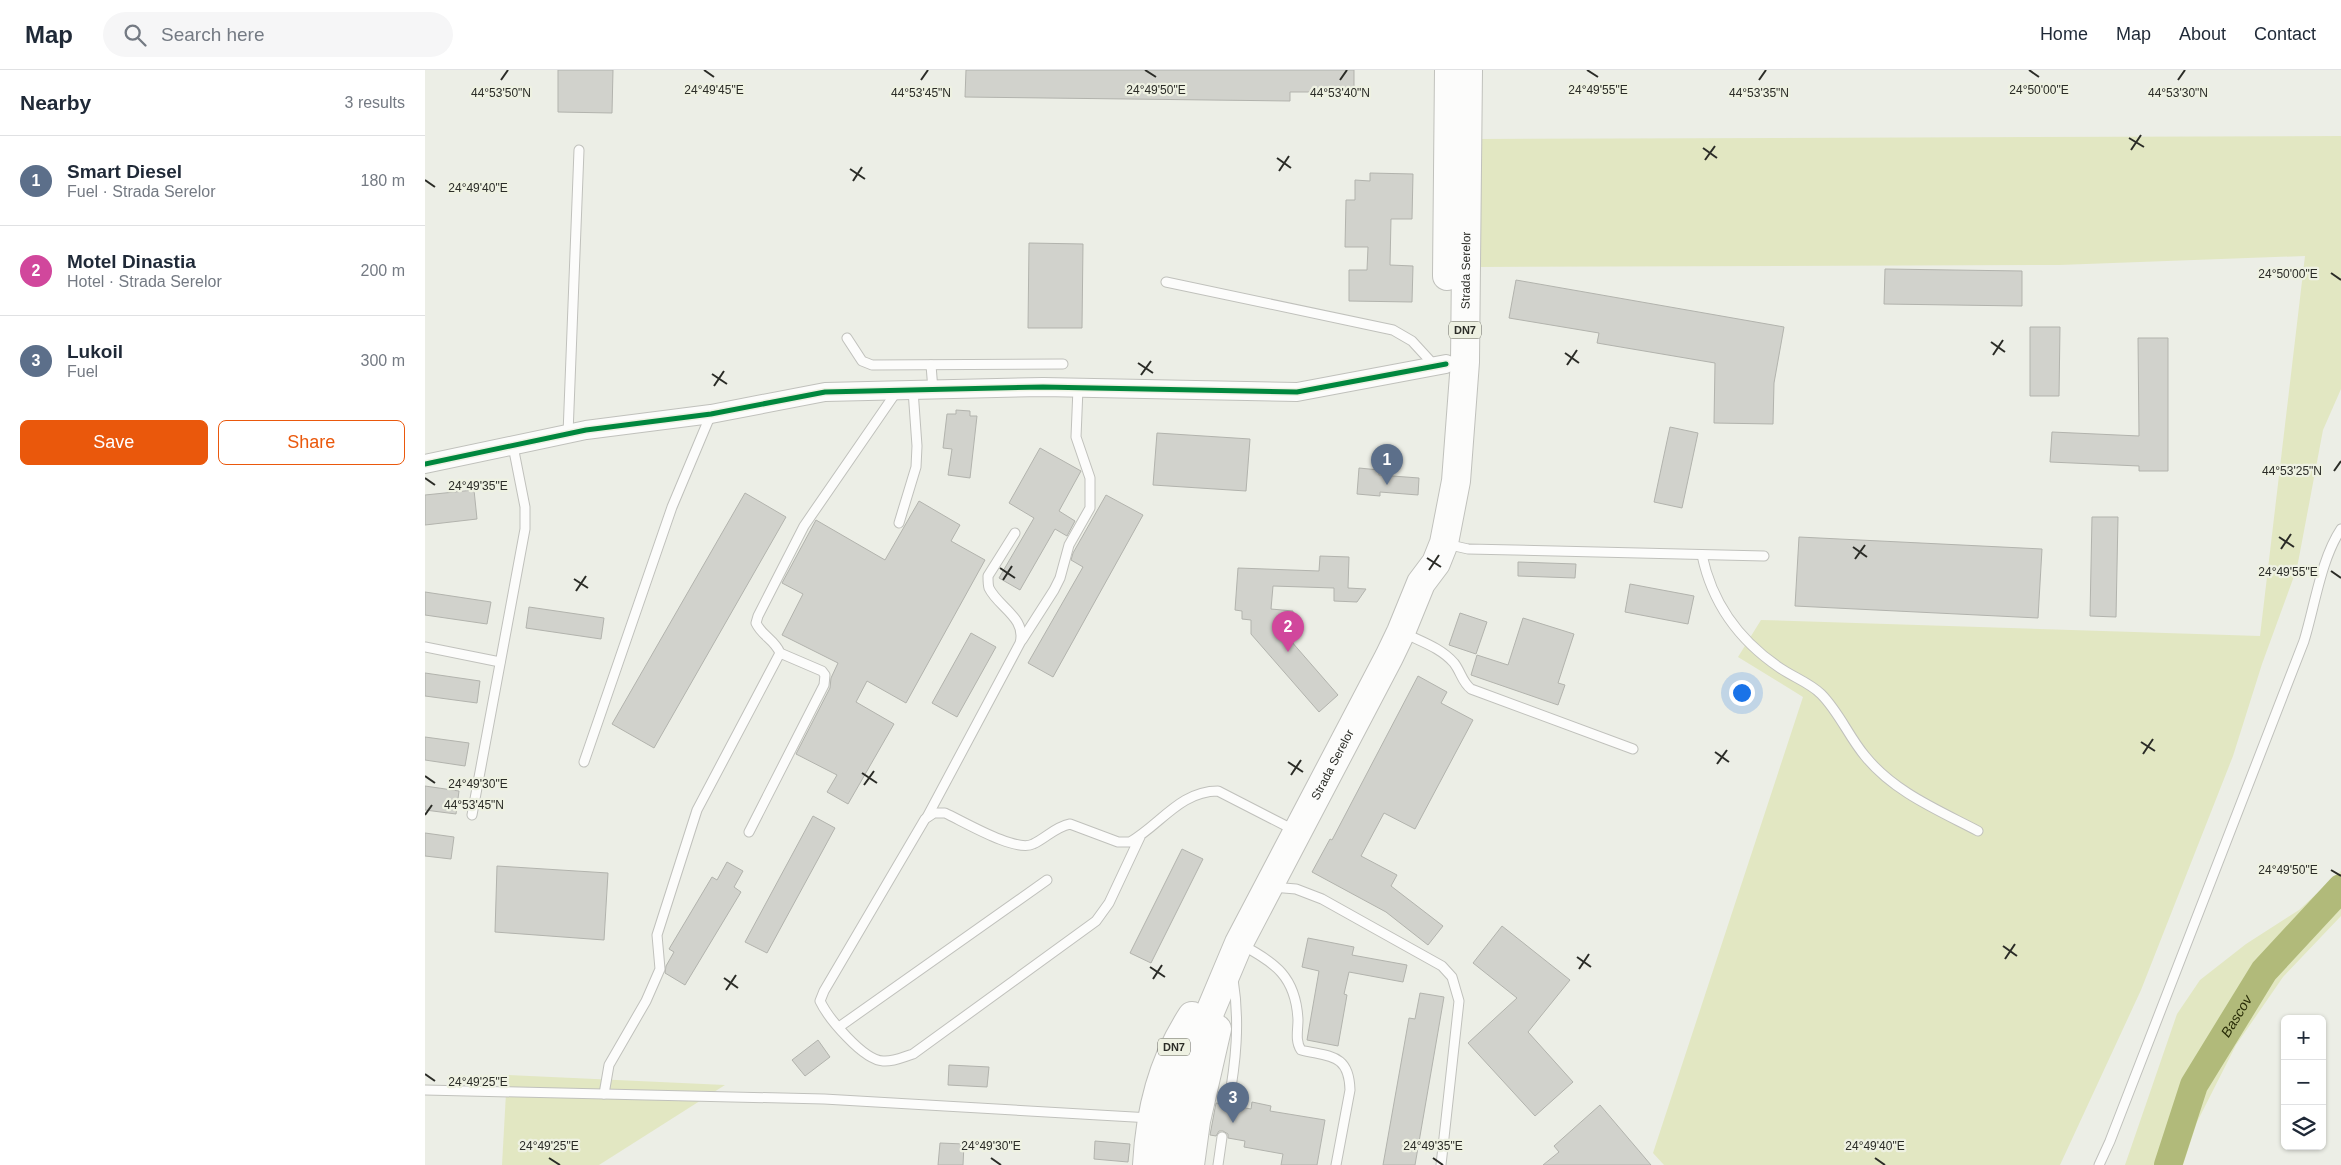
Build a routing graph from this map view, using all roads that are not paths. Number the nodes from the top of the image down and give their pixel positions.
1 (1449, 70) edge
2 (1468, 70) edge
3 (579, 150) dead end
4 (1165, 282) dead end
5 (847, 338) dead end
6 (1063, 364) dead end
7 (1440, 364) junction
8 (931, 365) junction
9 (1078, 388) junction
10 (933, 390) junction
11 (905, 391) junction
12 (711, 414) junction
13 (568, 434) junction
14 (513, 446) junction
15 (425, 464) edge
16 (899, 523) dead end
17 (2341, 528) edge
18 (1015, 533) dead end
19 (1444, 543) junction
20 (1702, 555) junction
21 (1764, 556) dead end
22 (1421, 583) junction
23 (1401, 632) junction
24 (1020, 643) junction
25 (425, 647) edge
26 (780, 653) junction
27 (501, 662) junction
28 (1633, 749) dead end
29 (584, 762) dead end
30 (472, 816) dead end
31 (925, 820) junction
32 (1297, 831) junction
33 (1978, 831) dead end
34 (749, 832) dead end
35 (1140, 836) junction
36 (1047, 880) dead end
37 (1268, 887) junction
38 (1239, 943) junction
39 (1232, 971) junction
40 (839, 1027) junction
41 (425, 1090) edge
42 (604, 1094) junction
43 (1228, 1105) dead end
44 (1151, 1118) junction
45 (1222, 1137) dead end
46 (1147, 1165) edge
47 (1166, 1165) edge
48 (1190, 1165) edge
49 (1218, 1165) edge
50 (1336, 1165) edge
51 (1441, 1165) edge
52 (2099, 1165) edge

1 - 7 highway, Strada Serelor / DN7
2 - 19 highway, Strada Serelor / DN7
3 - 13 lane
4 - 7 lane
5 - 8 lane
6 - 8 lane
7 - 9 street
7 - 22 highway, Strada Serelor / DN7
8 - 10 lane
9 - 10 street
9 - 24 lane
10 - 11 street
11 - 12 street
11 - 16 lane
11 - 26 lane
12 - 13 street
12 - 29 lane
13 - 14 street
14 - 15 street
14 - 27 lane
17 - 52 lane
18 - 24 lane
19 - 20 lane
19 - 22 highway, Strada Serelor / DN7
20 - 21 lane
20 - 33 lane
22 - 23 highway, Strada Serelor / DN7
23 - 28 lane
23 - 32 highway, Strada Serelor / DN7
24 - 31 lane
25 - 27 lane
26 - 34 lane
26 - 42 lane
27 - 30 lane
31 - 35 lane
31 - 40 lane
32 - 35 lane
32 - 37 highway, Strada Serelor / DN7
35 - 40 lane
36 - 40 lane
37 - 38 highway, Strada Serelor / DN7
37 - 51 lane
38 - 39 highway, DN7
38 - 44 highway, DN7
38 - 47 highway, DN7
38 - 50 lane
39 - 43 lane
39 - 48 highway, DN7
41 - 42 lane
42 - 44 lane
44 - 46 highway, DN7
45 - 49 lane

